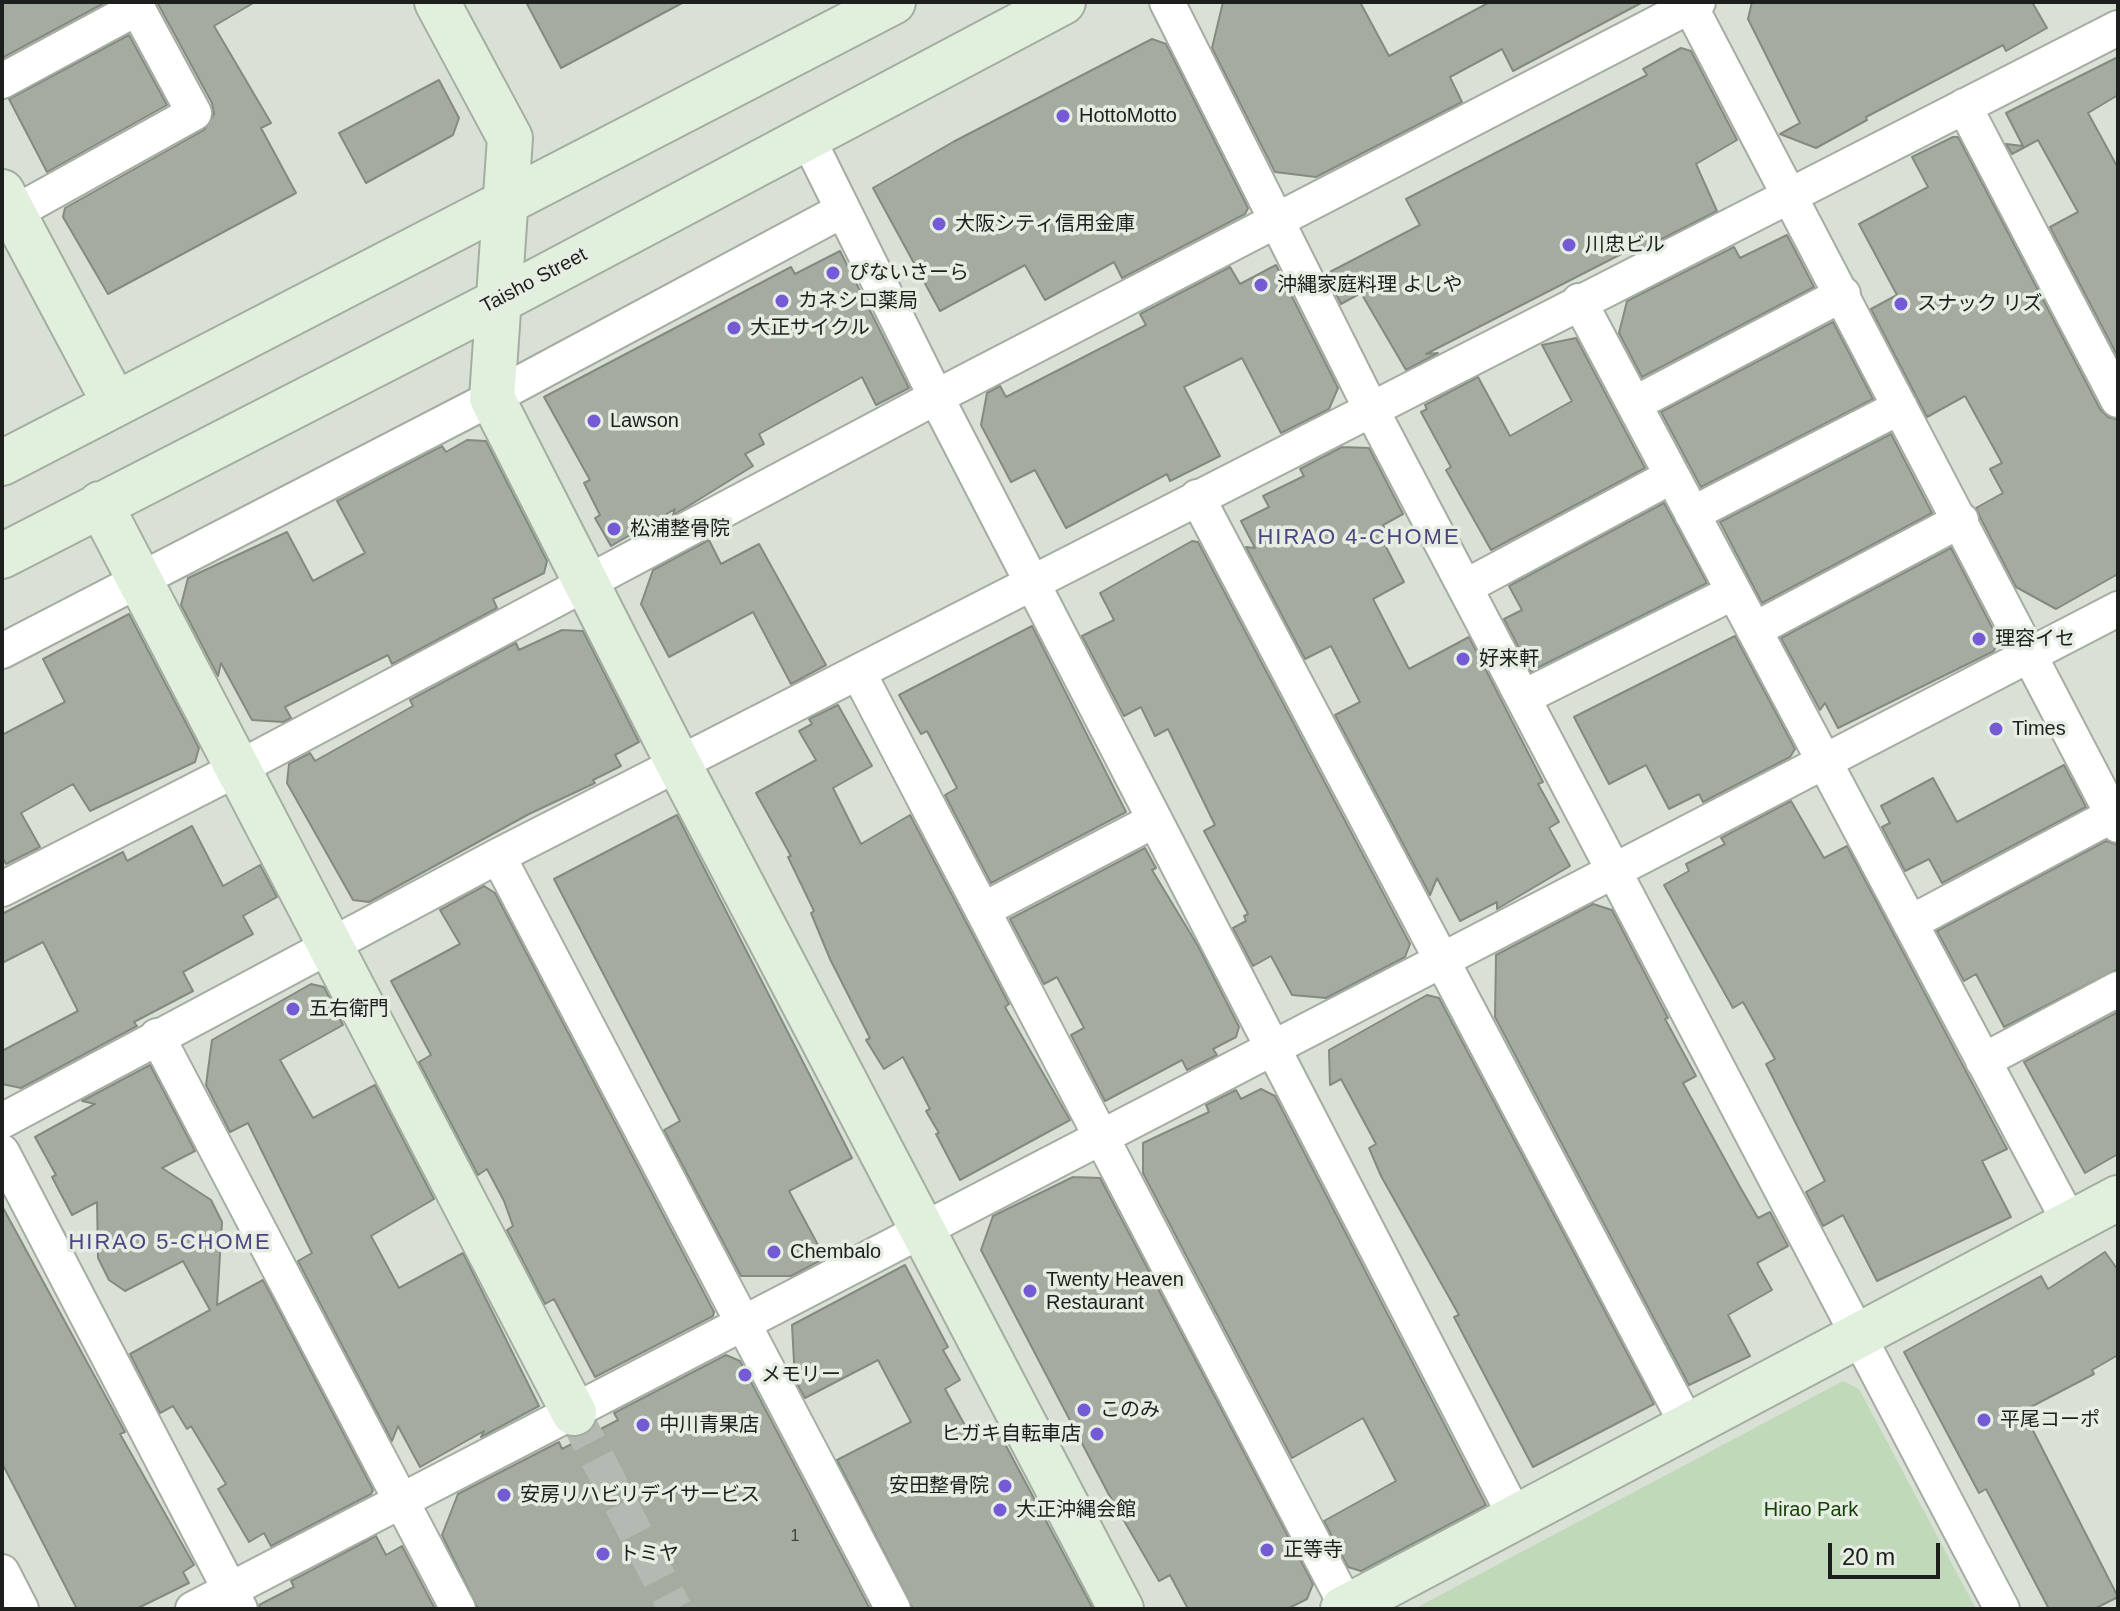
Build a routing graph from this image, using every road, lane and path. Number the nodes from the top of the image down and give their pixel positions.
1 (437, 2) edge
2 (893, 2) edge
3 (1063, 2) edge
4 (1167, 2) edge
5 (1692, 3) edge
6 (135, 5) edge
7 (2118, 28) edge
8 (2, 81) edge
9 (1964, 106) junction
10 (806, 135) junction
11 (1790, 193) junction
12 (507, 201) junction
13 (8, 202) edge
14 (841, 211) junction
15 (1277, 219) junction
16 (1843, 294) junction
17 (499, 301) junction
18 (1579, 301) junction
19 (936, 397) junction
20 (492, 398) junction
21 (2118, 400) edge
22 (115, 404) junction
23 (1634, 404) junction
24 (1900, 407) junction
25 (1371, 409) junction
26 (2, 463) edge
27 (1672, 476) junction
28 (1197, 497) junction
29 (100, 504) junction
30 (1692, 514) junction
31 (1961, 520) junction
32 (2, 556) edge
33 (139, 580) junction
34 (1032, 582) junction
35 (586, 584) junction
36 (1465, 587) junction
37 (1734, 592) junction
38 (2118, 609) edge
39 (1754, 630) junction
40 (2, 651) edge
41 (2029, 656) junction
42 (858, 672) junction
43 (1524, 697) junction
44 (678, 763) junction
45 (1824, 763) junction
46 (237, 769) junction
47 (1155, 820) junction
48 (2115, 820) edge
49 (498, 856) junction
50 (1613, 872) junction
51 (2, 889) edge
52 (983, 910) junction
53 (1910, 923) junction
54 (330, 945) junction
55 (1445, 959) junction
56 (2118, 989) edge
57 (157, 1036) junction
58 (1273, 1048) junction
59 (1983, 1061) junction
60 (2, 1121) edge
61 (1102, 1136) junction
62 (2, 1152) edge
63 (2118, 1198) edge
64 (2070, 1223) junction
65 (924, 1228) junction
66 (746, 1322) junction
67 (1859, 1336) junction
68 (574, 1413) junction
69 (1688, 1426) junction
70 (402, 1500) junction
71 (1516, 1518) junction
72 (2, 1572) edge
73 (235, 1599) edge
74 (1345, 1608) edge
75 (21, 1609) edge
76 (193, 1609) edge
77 (458, 1609) edge
78 (893, 1609) edge
79 (1121, 1609) edge
80 (2002, 1609) edge

1 - 12 street
2 - 12 street
3 - 10 street, Taisho Street
4 - 15 street
5 - 11 street
5 - 15 street
6 - 8 street
6 - 13 street
7 - 9 street
9 - 11 street
9 - 21 street
10 - 14 street
10 - 17 street, Taisho Street
11 - 16 street
11 - 18 street
12 - 17 street
12 - 22 street
13 - 22 street
14 - 19 street
14 - 20 street
15 - 19 street
15 - 25 street
16 - 23 street
16 - 24 street
17 - 20 street
17 - 29 street, Taisho Street
18 - 23 street
18 - 25 street
19 - 34 street
19 - 35 street
20 - 33 street
20 - 35 street
22 - 26 street
23 - 27 street
24 - 30 street
24 - 31 street
25 - 28 street
25 - 36 street
27 - 30 street
27 - 36 street
28 - 34 street
28 - 55 street
29 - 32 street, Taisho Street
29 - 33 street
30 - 37 street
31 - 39 street
31 - 41 street
33 - 40 street
33 - 46 street
34 - 42 street
34 - 47 street
35 - 44 street
35 - 46 street
36 - 43 street
37 - 39 street
37 - 43 street
38 - 41 street
39 - 45 street
41 - 45 street
41 - 48 street
42 - 44 street
42 - 52 street
43 - 50 street
44 - 49 street
44 - 65 street
45 - 50 street
45 - 53 street
46 - 51 street
46 - 54 street
47 - 52 street
47 - 58 street
48 - 53 street
49 - 54 street
49 - 66 street
50 - 55 street
50 - 67 street
52 - 61 street
53 - 59 street
54 - 57 street
54 - 68 street
55 - 58 street
55 - 69 street
56 - 59 street
57 - 60 street
57 - 70 street
58 - 61 street
58 - 71 street
59 - 64 street
61 - 65 street
61 - 74 street
62 - 73 street
63 - 64 street
64 - 67 street
65 - 66 street
65 - 79 street
66 - 68 street
66 - 78 street
67 - 69 street
67 - 80 street
68 - 70 street
69 - 71 street
70 - 73 street
70 - 77 street
71 - 74 street
72 - 75 street
73 - 76 street

